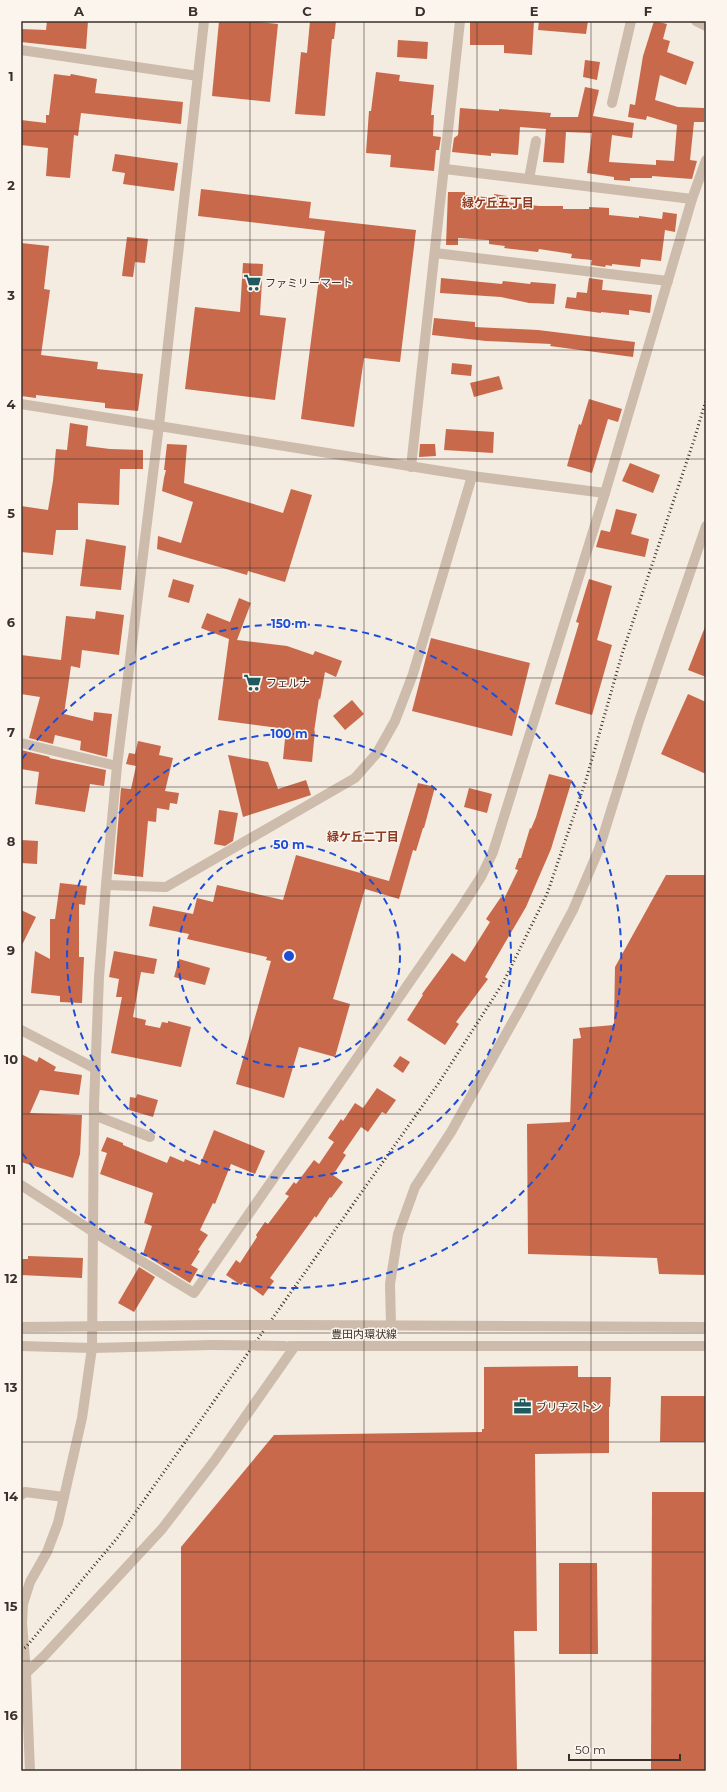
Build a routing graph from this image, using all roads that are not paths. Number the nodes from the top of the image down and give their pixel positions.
1 (204, 21) edge
2 (460, 21) edge
3 (631, 21) edge
4 (696, 21) edge
5 (706, 26) edge
6 (21, 50) edge
7 (198, 76) junction
8 (612, 104) dead end
9 (536, 142) dead end
10 (706, 160) edge
11 (445, 169) junction
12 (529, 180) junction
13 (692, 199) junction
14 (436, 253) junction
15 (668, 281) junction
16 (21, 404) edge
17 (159, 425) junction
18 (411, 467) junction
19 (472, 476) junction
20 (605, 493) junction
21 (706, 526) edge
22 (21, 743) edge
23 (116, 766) junction
24 (106, 885) junction
25 (21, 1030) edge
26 (96, 1069) junction
27 (94, 1115) junction
28 (150, 1137) dead end
29 (21, 1185) edge
30 (92, 1231) junction
31 (391, 1325) junction
32 (21, 1327) edge
33 (92, 1327) junction
34 (706, 1327) edge
35 (21, 1346) edge
36 (295, 1346) junction
37 (706, 1346) edge
38 (92, 1348) junction
39 (21, 1496) edge
40 (64, 1497) junction
41 (21, 1623) edge
42 (26, 1673) junction
43 (30, 1771) edge

1 - 7 street
2 - 11 street
3 - 8 street
4 - 5 street
6 - 7 street
7 - 17 street
9 - 12 street
10 - 13 street
11 - 12 street
11 - 14 street
12 - 13 street
13 - 15 street
14 - 15 street
14 - 18 street
15 - 20 street
16 - 17 street
17 - 18 street
17 - 23 street
18 - 19 street
19 - 20 street
19 - 24 street
20 - 30 street
21 - 31 street
22 - 23 street
23 - 24 street
24 - 26 street
25 - 26 street
26 - 27 street
27 - 28 street
27 - 30 street
29 - 30 street
30 - 33 street
31 - 33 street, 豊田内環状線, bridge
31 - 34 street, 豊田内環状線
32 - 33 street, 豊田内環状線
33 - 38 street
35 - 38 street, 豊田内環状線
36 - 37 street, 豊田内環状線
36 - 38 street, 豊田内環状線, bridge
36 - 42 street
38 - 40 street
39 - 40 street
40 - 41 street
41 - 42 street
42 - 43 street

